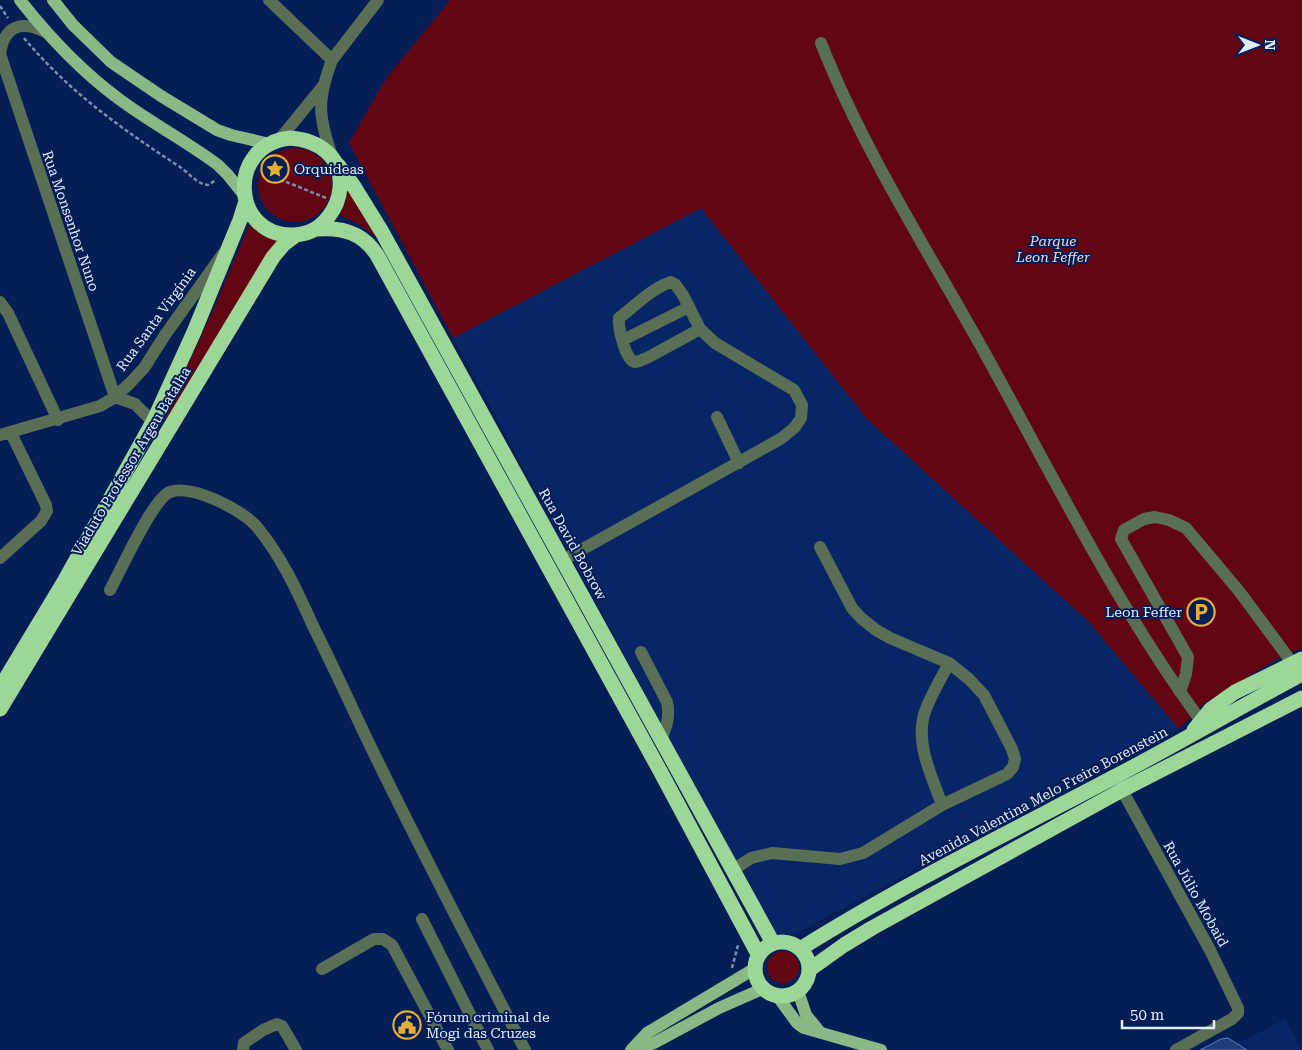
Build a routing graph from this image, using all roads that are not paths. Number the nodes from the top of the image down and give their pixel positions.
1 (20, 0) edge
2 (53, 0) edge
3 (269, 0) edge
4 (378, 0) edge
5 (45, 32) junction
6 (821, 43) dead end
7 (0, 54) edge
8 (332, 60) junction
9 (323, 86) junction
10 (275, 142) junction
11 (335, 161) junction
12 (245, 198) junction
13 (318, 229) junction
14 (296, 235) junction
15 (229, 247) junction
16 (0, 302) edge
17 (689, 307) junction
18 (700, 329) junction
19 (623, 340) junction
20 (115, 397) junction
21 (717, 417) dead end
22 (58, 420) junction
23 (153, 422) junction
24 (5, 434) edge
25 (739, 462) junction
26 (820, 547) dead end
27 (0, 558) edge
28 (563, 560) junction
29 (69, 585) junction
30 (110, 590) dead end
31 (641, 652) dead end
32 (949, 663) junction
33 (1299, 666) edge
34 (0, 688) edge
35 (1180, 692) junction
36 (1302, 698) edge
37 (0, 709) edge
38 (1201, 721) junction
39 (1189, 737) junction
40 (661, 739) junction
41 (1122, 790) junction
42 (942, 805) junction
43 (734, 870) junction
44 (422, 919) dead end
45 (773, 943) junction
46 (800, 948) junction
47 (756, 962) junction
48 (322, 969) dead end
49 (809, 970) junction
50 (762, 989) junction
51 (798, 991) junction
52 (778, 996) junction
53 (820, 1032) junction
54 (243, 1050) edge
55 (296, 1050) edge
56 (448, 1050) edge
57 (488, 1050) edge
58 (525, 1050) edge
59 (632, 1050) edge
60 (882, 1050) edge
61 (1176, 1050) edge

1 - 5 main road
2 - 10 main road
3 - 8 street
4 - 8 street
5 - 7 street, Rua Monsenhor Nuno
5 - 12 main road
6 - 35 street
7 - 20 street, Rua Monsenhor Nuno
8 - 9 street
9 - 10 street
9 - 11 street
10 - 11 highway, Rua David Bobrow
10 - 12 highway
11 - 13 highway
11 - 28 highway, Rua David Bobrow
12 - 14 highway
12 - 15 highway, Rua Santa Virgínia
13 - 14 highway
13 - 47 highway
14 - 29 highway, Viaduto Professor Argeu Batalha
15 - 20 street, Rua Santa Virgínia
15 - 23 highway, Viaduto Professor Argeu Batalha
16 - 22 street
17 - 18 street
17 - 19 street
17 - 19 street
18 - 19 street
18 - 25 street
20 - 22 street, Rua Santa Virgínia
20 - 23 street
21 - 25 street
22 - 24 street, Rua Santa Virgínia
23 - 29 highway, Viaduto Professor Argeu Batalha
24 - 27 street
25 - 28 street
26 - 32 street
28 - 40 highway, Rua David Bobrow
29 - 34 highway, Viaduto Professor Argeu Batalha
29 - 37 highway, Viaduto Professor Argeu Batalha
30 - 58 street
31 - 40 street
32 - 42 street
32 - 42 street
33 - 35 street
33 - 38 highway
33 - 39 highway, Avenida Valentina Melo Freire Borenstein
35 - 38 street
36 - 41 highway
38 - 39 highway
39 - 46 highway, Avenida Valentina Melo Freire Borenstein
40 - 43 highway, Rua David Bobrow
41 - 49 highway
41 - 61 street, Rua Júlio Mobaid
42 - 43 street
43 - 45 highway, Rua David Bobrow
44 - 57 street
45 - 46 highway
45 - 47 highway
46 - 49 highway
47 - 50 highway
47 - 59 main road
48 - 56 street
49 - 51 highway
50 - 52 highway
50 - 59 main road
51 - 52 highway
51 - 53 main road
52 - 53 main road
53 - 60 main road
54 - 55 street

